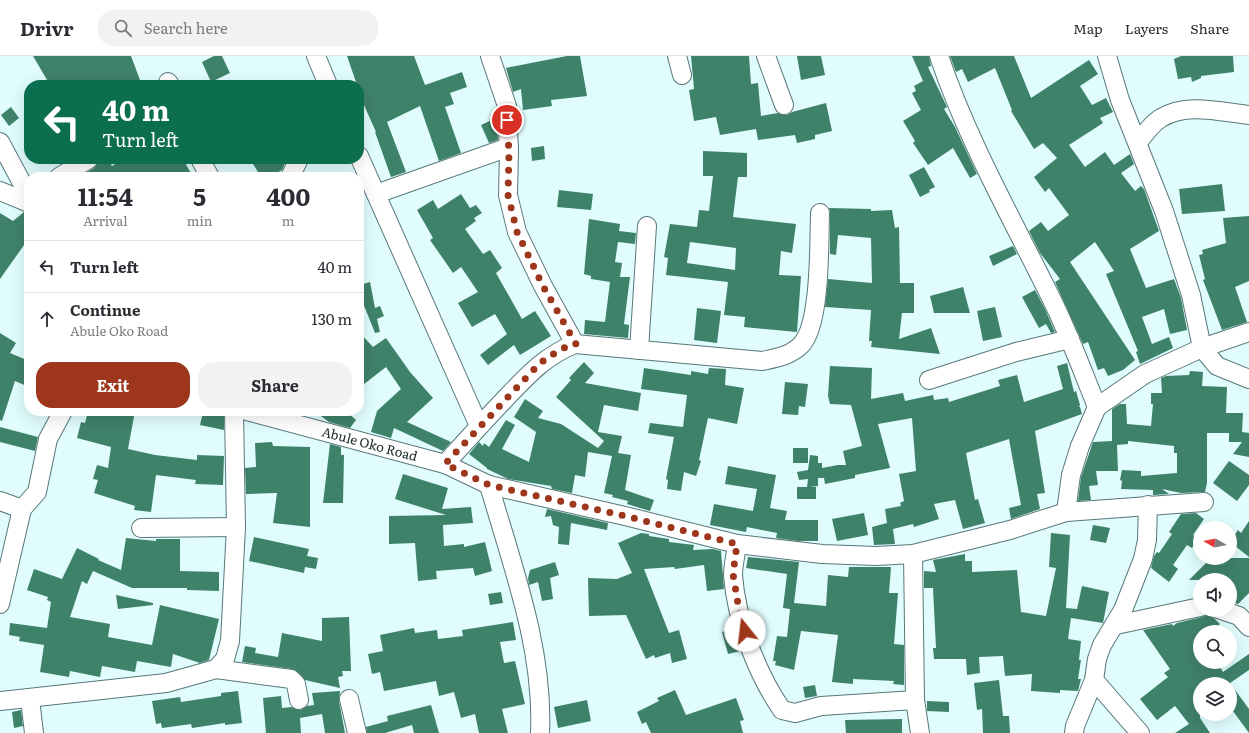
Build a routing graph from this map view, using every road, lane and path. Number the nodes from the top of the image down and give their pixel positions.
1 (316, 56) edge
2 (490, 56) edge
3 (677, 56) edge
4 (766, 56) edge
5 (939, 56) edge
6 (1107, 56) edge
7 (682, 75) dead end
8 (326, 80) edge
9 (784, 105) dead end
10 (1249, 115) edge
11 (0, 142) edge
12 (1138, 142) junction
13 (509, 148) junction
14 (81, 164) edge
15 (363, 164) edge
16 (67, 172) edge
17 (24, 187) edge
18 (0, 191) edge
19 (24, 194) edge
20 (376, 194) junction
21 (820, 213) dead end
22 (647, 226) dead end
23 (1249, 332) edge
24 (1070, 339) junction
25 (576, 344) junction
26 (1202, 348) junction
27 (639, 350) junction
28 (1249, 379) edge
29 (929, 380) dead end
30 (1097, 407) junction
31 (60, 416) edge
32 (234, 416) edge
33 (266, 416) edge
34 (479, 426) junction
35 (445, 464) junction
36 (489, 485) junction
37 (0, 501) edge
38 (1204, 502) dead end
39 (1148, 505) junction
40 (22, 509) junction
41 (1066, 512) junction
42 (236, 527) junction
43 (141, 528) dead end
44 (737, 544) junction
45 (913, 554) junction
46 (0, 604) edge
47 (1193, 608) edge
48 (1237, 615) edge
49 (1116, 625) junction
50 (1249, 627) edge
51 (216, 669) junction
52 (1094, 680) junction
53 (30, 699) junction
54 (349, 699) dead end
55 (299, 700) dead end
56 (915, 700) junction
57 (0, 701) edge
58 (34, 733) edge
59 (357, 733) edge
60 (540, 733) edge
61 (920, 733) edge
62 (1074, 733) edge
63 (1140, 733) edge

1 - 8 street
2 - 13 street
3 - 7 street
4 - 9 street
5 - 24 street
6 - 12 street
10 - 12 street
11 - 17 street
12 - 26 street
13 - 20 street
13 - 25 street
14 - 16 street
15 - 20 street
18 - 19 street
20 - 34 street
21 - 27 street
22 - 27 street
23 - 26 street
24 - 29 street
24 - 30 street
25 - 27 street
25 - 34 street
26 - 28 street
26 - 30 street
30 - 41 street
31 - 40 street
32 - 42 street
33 - 35 street, Abule Oko Road
34 - 35 street
35 - 36 street, Abule Oko Road
36 - 44 street, Abule Oko Road
36 - 60 street
37 - 40 street
38 - 39 street, Abule Oko Road
39 - 41 street, Abule Oko Road
39 - 49 street
40 - 46 street
41 - 45 street, Abule Oko Road
42 - 43 street
42 - 51 street
44 - 45 street, Abule Oko Road
44 - 56 street
45 - 56 street
47 - 49 street
48 - 50 street
49 - 52 street
51 - 53 street
51 - 55 street
52 - 62 street
52 - 63 street
53 - 57 street
53 - 58 street
54 - 59 street
56 - 61 street

